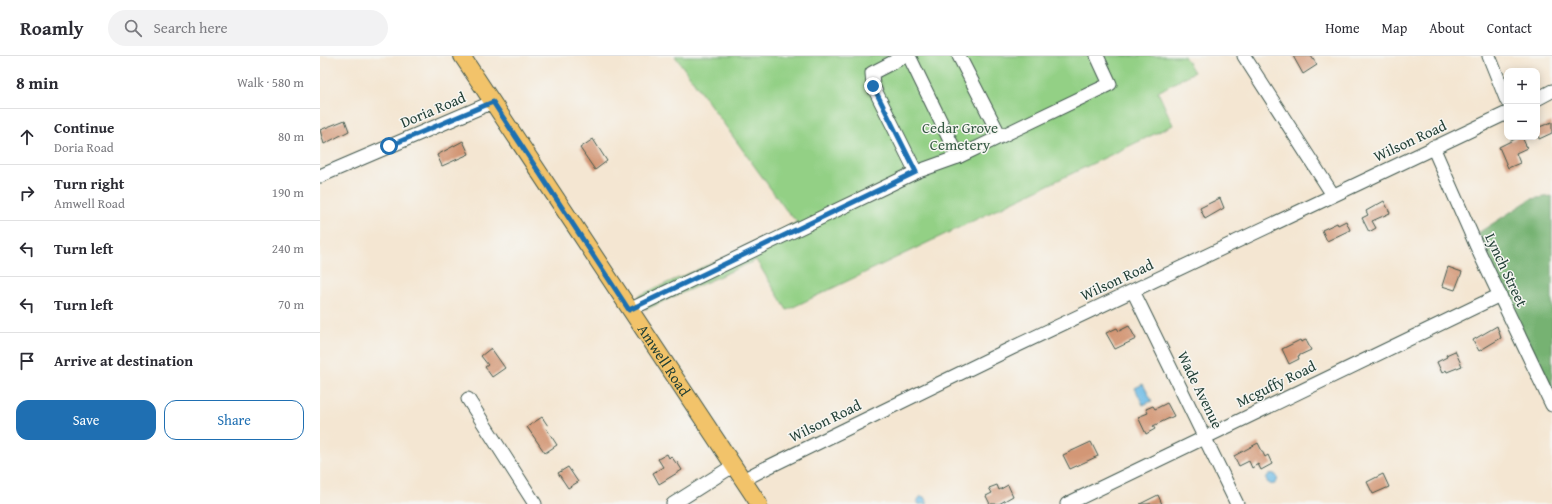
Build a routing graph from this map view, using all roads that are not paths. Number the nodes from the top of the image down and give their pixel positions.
1 (462, 56) edge
2 (904, 56) edge
3 (909, 56) edge
4 (960, 56) edge
5 (1097, 56) edge
6 (1244, 56) edge
7 (1490, 56) edge
8 (1552, 91) edge
9 (1504, 93) edge
10 (1540, 97) edge
11 (493, 102) junction
12 (1504, 114) edge
13 (1000, 136) junction
14 (1433, 147) junction
15 (958, 156) junction
16 (916, 172) junction
17 (320, 176) edge
18 (1333, 195) junction
19 (1133, 291) junction
20 (1500, 294) junction
21 (629, 310) junction
22 (468, 399) dead end
23 (1552, 405) edge
24 (1205, 438) junction
25 (733, 466) junction
26 (743, 480) junction
27 (535, 504) edge
28 (673, 504) edge
29 (759, 504) edge
30 (1067, 504) edge
31 (1236, 504) edge

1 - 11 main road, Amwell Road
2 - 16 street
3 - 15 street
4 - 13 street
5 - 13 street
6 - 18 street
7 - 9 street
8 - 10 street
11 - 17 street, Doria Road
11 - 21 main road, Amwell Road
12 - 14 street, Wilson Road
13 - 15 street
14 - 18 street, Wilson Road
14 - 20 street, Lynch Street
15 - 16 street
16 - 21 street
18 - 19 street, Wilson Road
19 - 24 street, Wade Avenue
19 - 26 street, Wilson Road
20 - 23 street, Lynch Street
20 - 24 street, Mcguffy Road
21 - 25 main road, Amwell Road
22 - 27 street
24 - 30 street, Mcguffy Road
24 - 31 street, Wade Avenue
25 - 26 main road, Amwell Road
25 - 28 street
26 - 29 main road, Amwell Road

